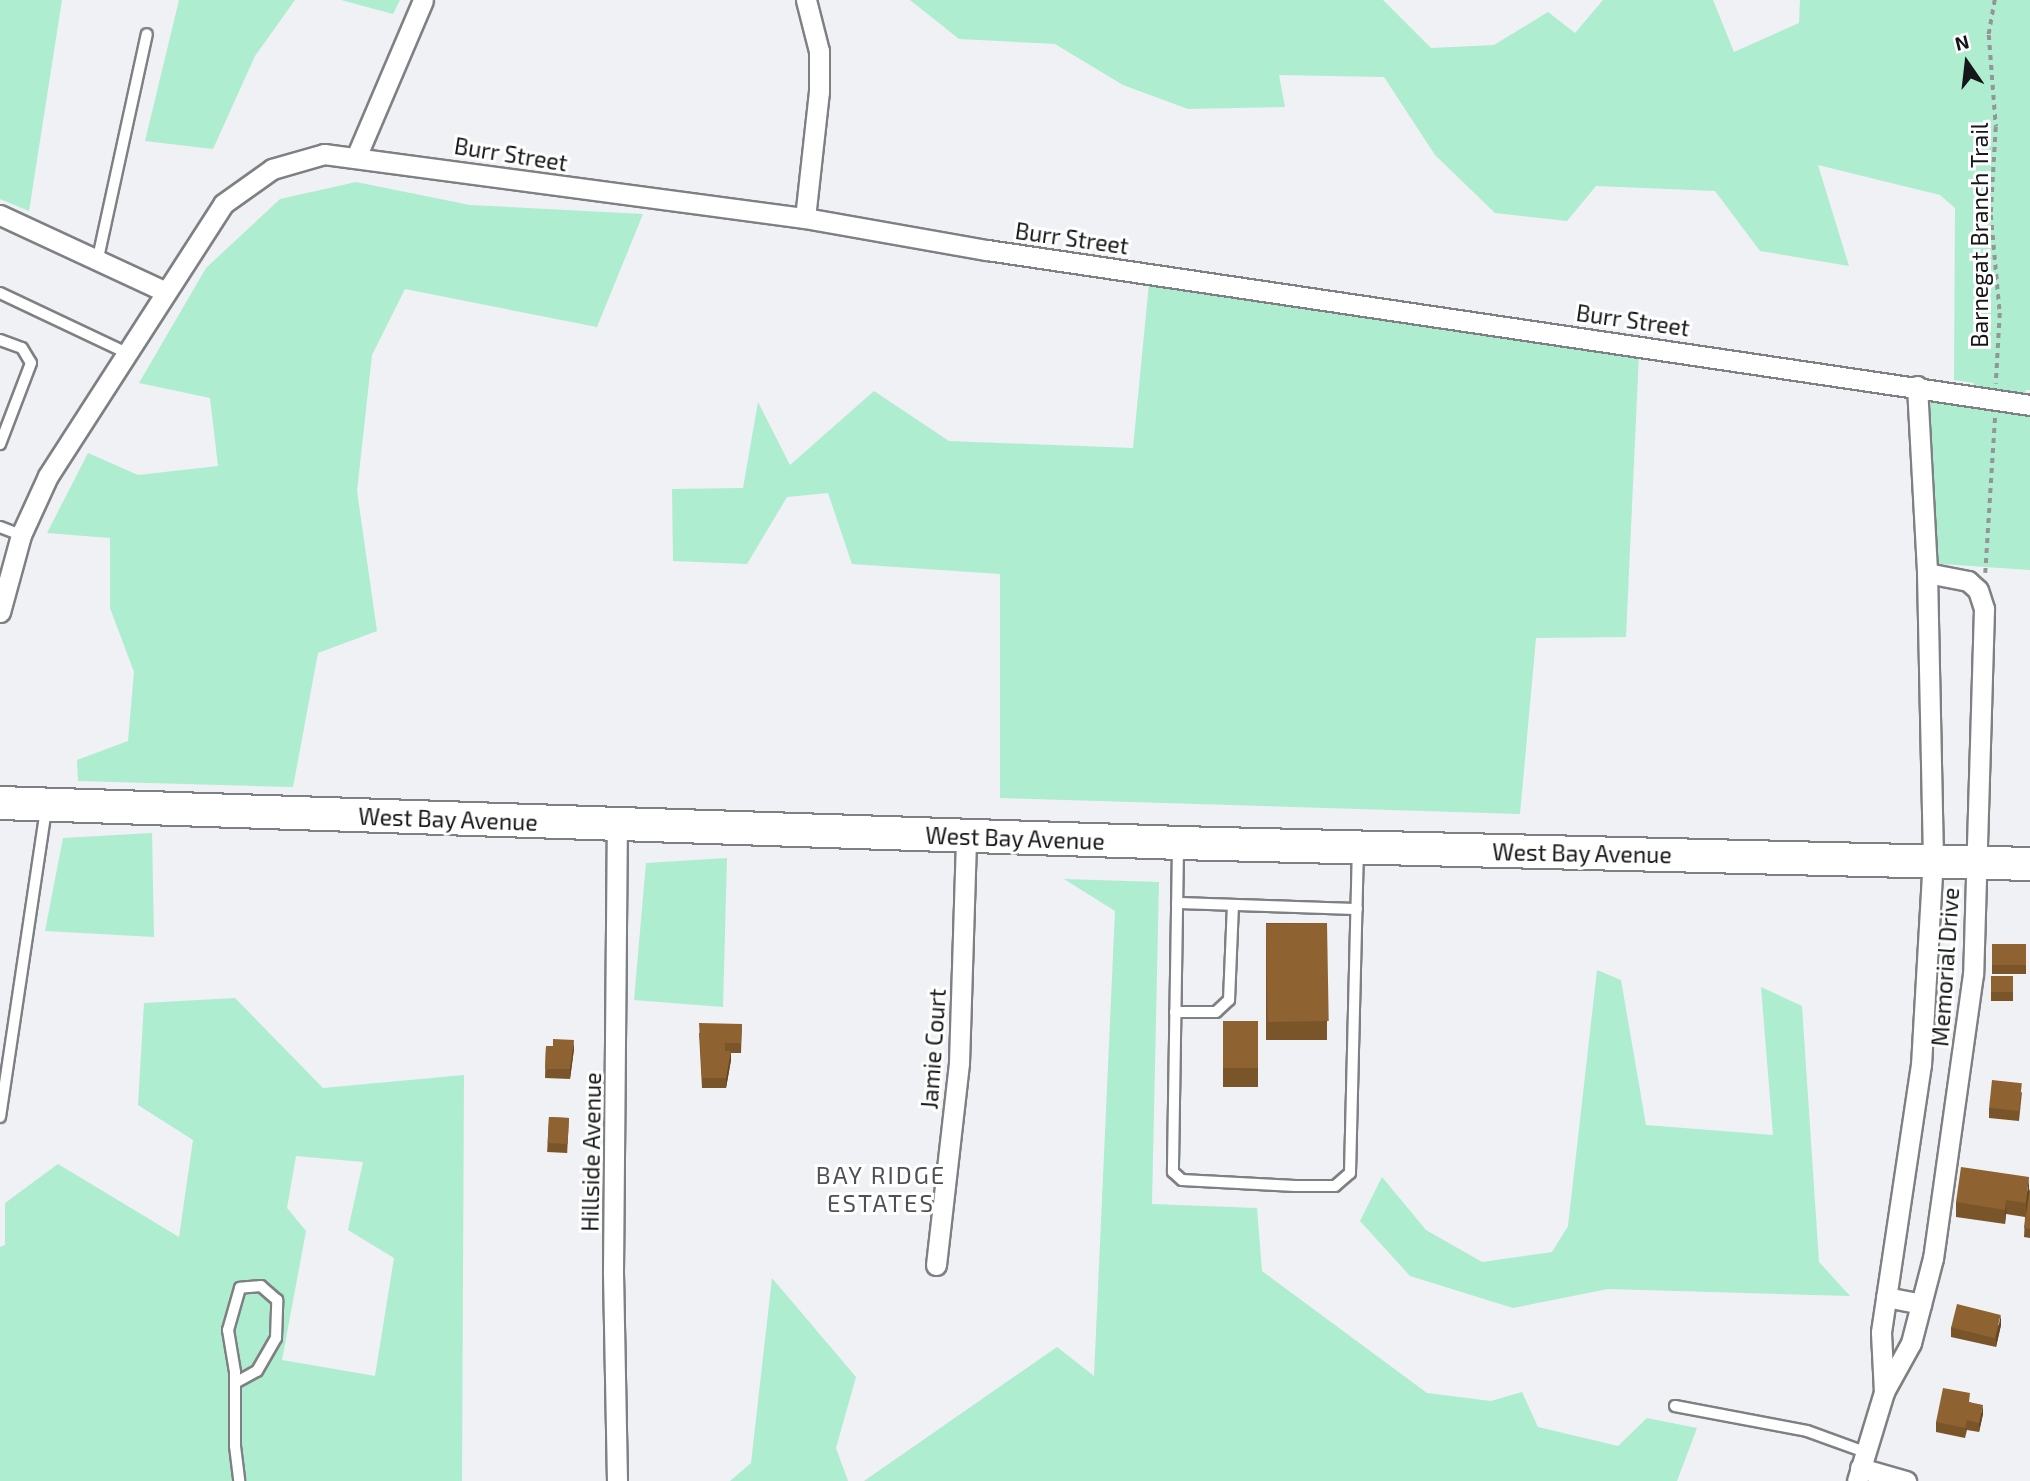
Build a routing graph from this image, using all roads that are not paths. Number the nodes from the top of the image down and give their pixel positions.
1 (423, 0) edge
2 (806, 0) edge
3 (146, 34) dead end
4 (357, 155) junction
5 (0, 215) edge
6 (805, 218) junction
7 (98, 258) junction
8 (164, 291) junction
9 (0, 293) edge
10 (0, 340) edge
11 (125, 352) junction
12 (1917, 386) junction
13 (2030, 405) edge
14 (0, 444) edge
15 (0, 527) edge
16 (21, 534) junction
17 (1927, 573) junction
18 (0, 612) edge
19 (0, 803) edge
20 (46, 805) junction
21 (617, 824) junction
22 (966, 836) junction
23 (1178, 843) junction
24 (1359, 848) junction
25 (1933, 859) junction
26 (1977, 861) junction
27 (2030, 864) edge
28 (1177, 903) junction
29 (1233, 905) junction
30 (1357, 909) junction
31 (1175, 1012) junction
32 (0, 1117) edge
33 (936, 1265) dead end
34 (1886, 1297) junction
35 (1921, 1304) junction
36 (235, 1383) junction
37 (1884, 1392) junction
38 (1675, 1406) dead end
39 (1861, 1467) edge
40 (239, 1481) edge
41 (617, 1481) edge
42 (1906, 1481) edge

1 - 4 street
2 - 6 street
3 - 7 lane
4 - 6 street, Burr Street
4 - 8 street, Burr Street
5 - 7 street
6 - 12 street, Burr Street
7 - 8 street
8 - 11 street, Burr Street
9 - 11 lane
10 - 14 lane
11 - 16 street, Burr Street
12 - 13 street, Burr Street
12 - 17 street, Memorial Drive
15 - 16 lane
16 - 18 street, Burr Street
17 - 25 street, Memorial Drive
17 - 26 street, Memorial Drive
19 - 20 main road, West Bay Avenue
20 - 21 main road, West Bay Avenue
20 - 32 lane
21 - 22 main road, West Bay Avenue
21 - 41 street, Hillside Avenue
22 - 23 main road, West Bay Avenue
22 - 33 street, Jamie Court
23 - 24 main road, West Bay Avenue
23 - 28 lane
24 - 25 main road, West Bay Avenue
24 - 30 lane
25 - 26 main road, West Bay Avenue
25 - 34 street, Memorial Drive
26 - 27 main road, West Bay Avenue
26 - 35 street, Memorial Drive
28 - 29 lane
28 - 31 lane
29 - 30 lane
29 - 31 lane
30 - 31 lane
34 - 35 street
34 - 37 street, Memorial Drive
35 - 37 street, Memorial Drive
36 - 36 lane
36 - 40 lane
37 - 39 street, Memorial Drive
38 - 39 lane
39 - 42 street

